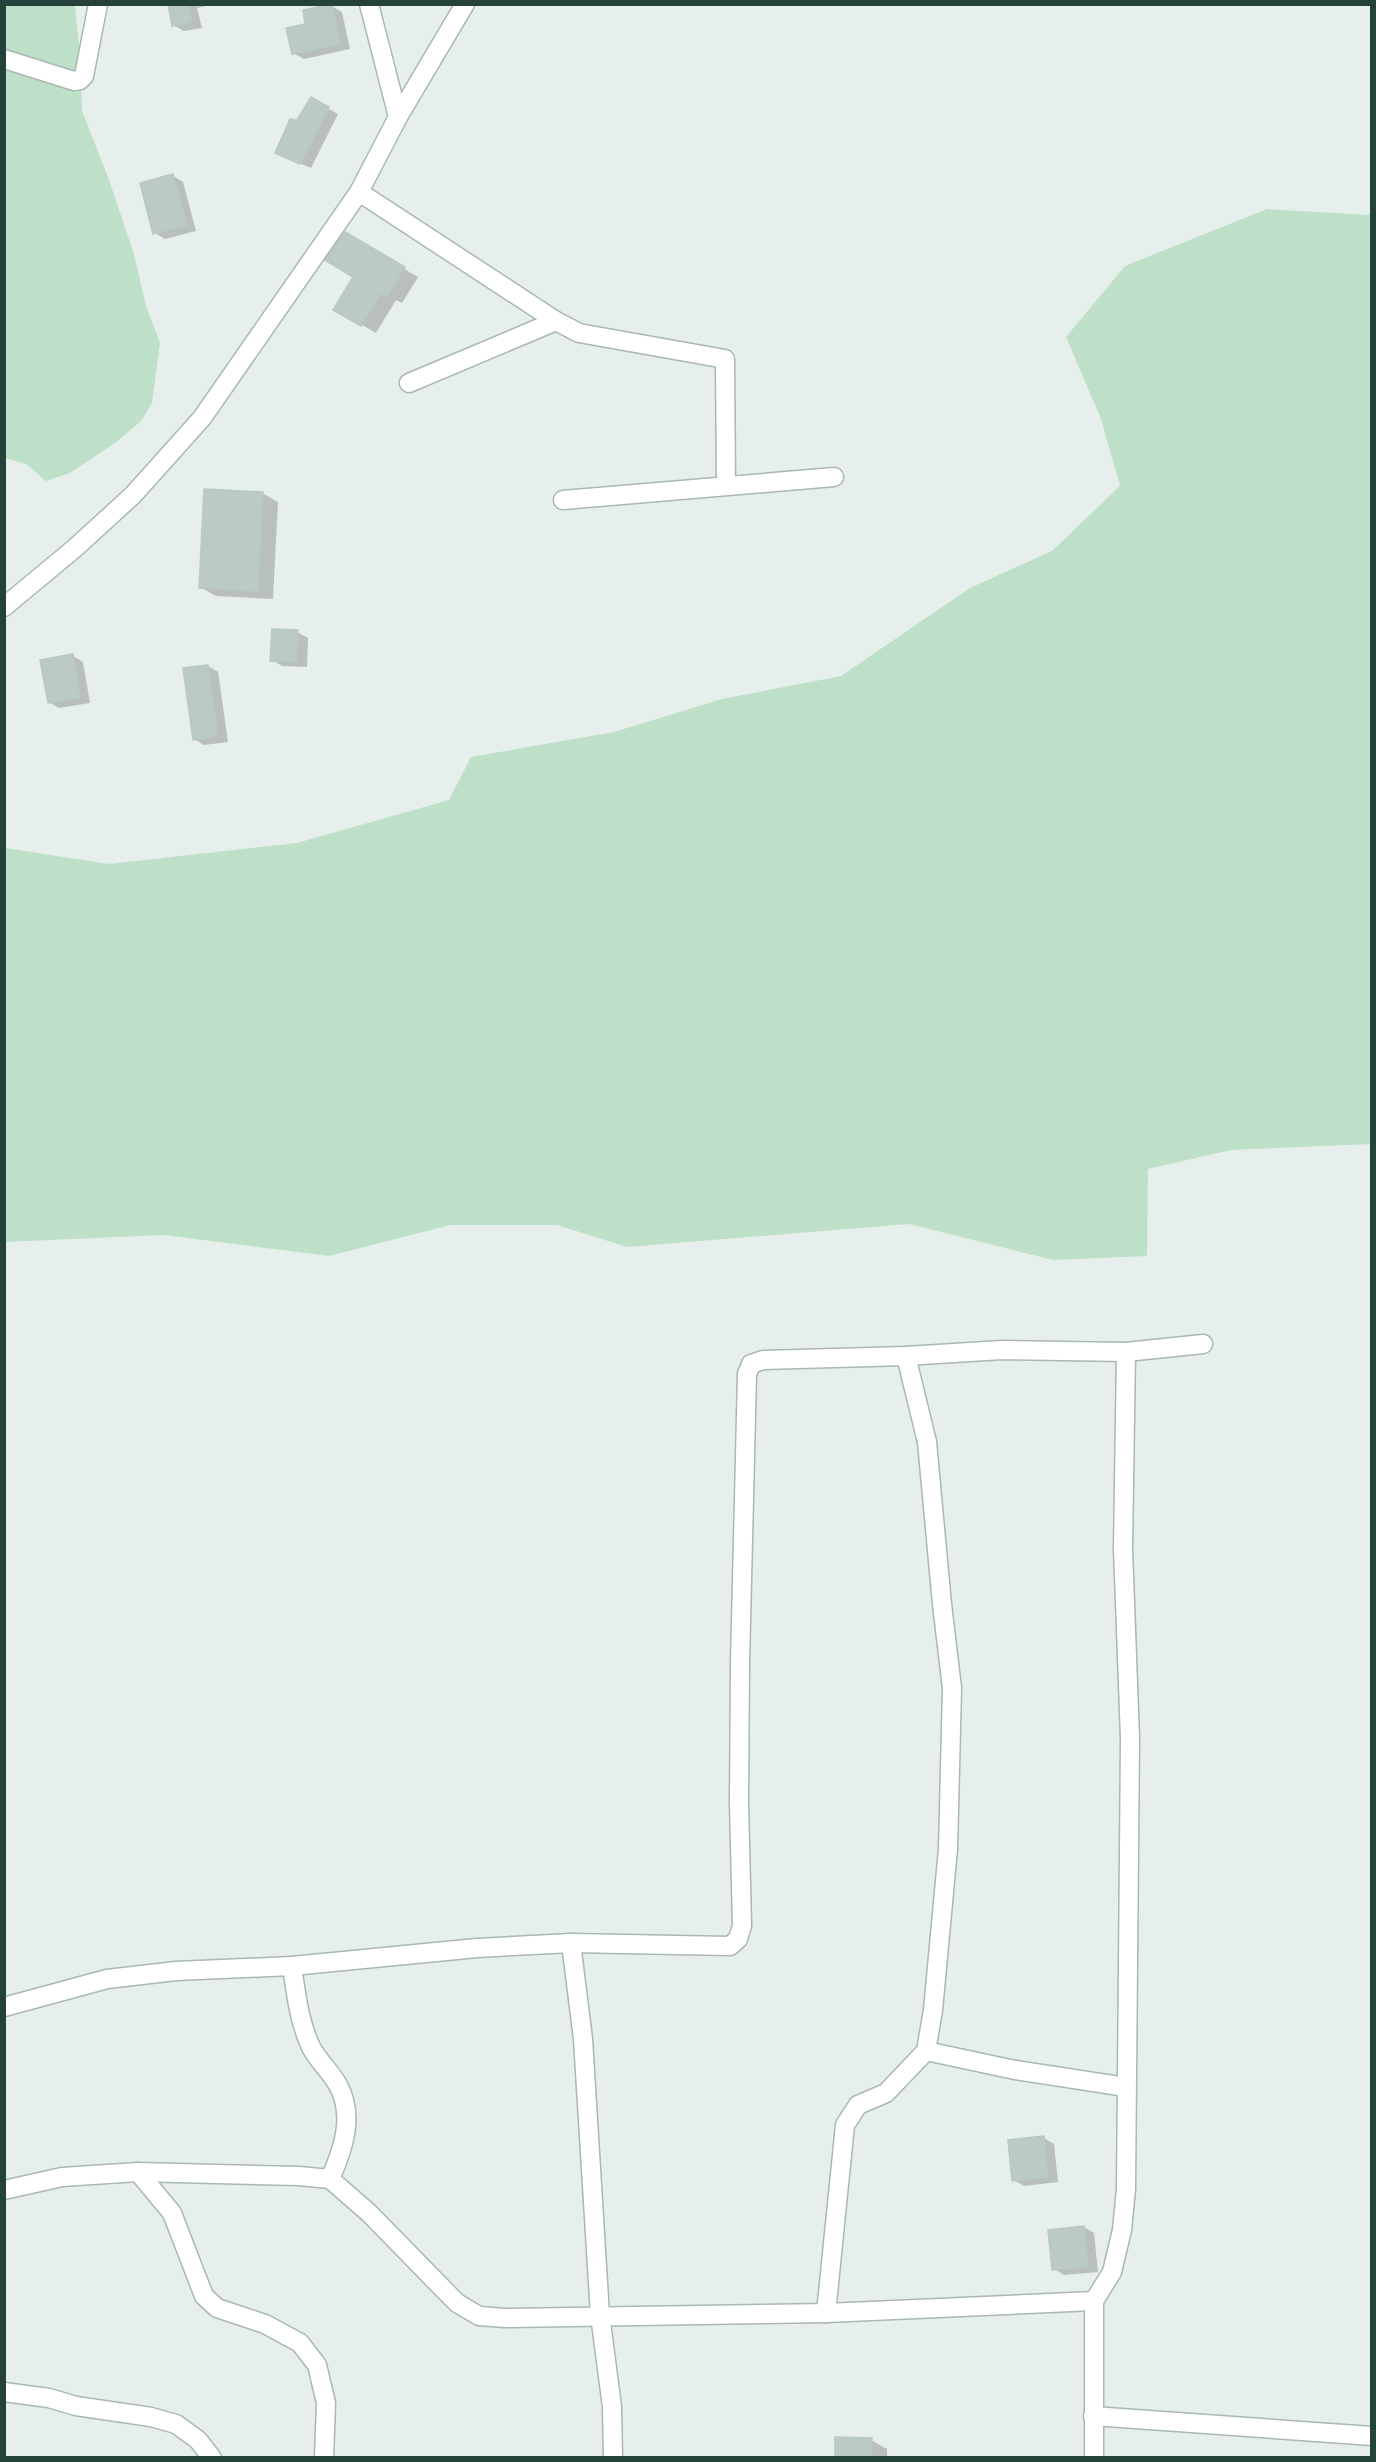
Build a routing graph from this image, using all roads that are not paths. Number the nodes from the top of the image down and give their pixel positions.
1 (98, 4) edge
2 (369, 4) edge
3 (465, 4) edge
4 (4, 59) edge
5 (398, 117) junction
6 (359, 192) junction
7 (556, 321) junction
8 (409, 383) dead end
9 (834, 477) dead end
10 (726, 486) junction
11 (563, 500) dead end
12 (4, 606) edge
13 (1203, 1344) dead end
14 (1126, 1352) junction
15 (906, 1356) junction
16 (571, 1943) junction
17 (292, 1966) junction
18 (4, 2007) edge
19 (926, 2051) junction
20 (1126, 2087) junction
21 (138, 2172) junction
22 (330, 2179) junction
23 (4, 2190) edge
24 (1094, 2301) junction
25 (826, 2313) junction
26 (600, 2315) junction
27 (4, 2392) edge
28 (1093, 2416) junction
29 (1371, 2436) edge
30 (212, 2457) edge
31 (324, 2457) edge
32 (613, 2457) edge
33 (1094, 2457) edge

1 - 4 street
2 - 5 street
3 - 5 street
5 - 6 street
6 - 7 street
6 - 12 street
7 - 8 street
7 - 10 street
9 - 10 street
10 - 11 street
13 - 14 street
14 - 15 street
14 - 20 street
15 - 16 street
15 - 19 street
16 - 17 street
16 - 26 street
17 - 18 street
17 - 22 street
19 - 20 street
19 - 25 street
20 - 24 street
21 - 22 street
21 - 23 street
21 - 31 street
22 - 26 street
24 - 25 street
24 - 28 street
25 - 26 street
26 - 32 street
27 - 30 street
28 - 29 street
28 - 33 street

